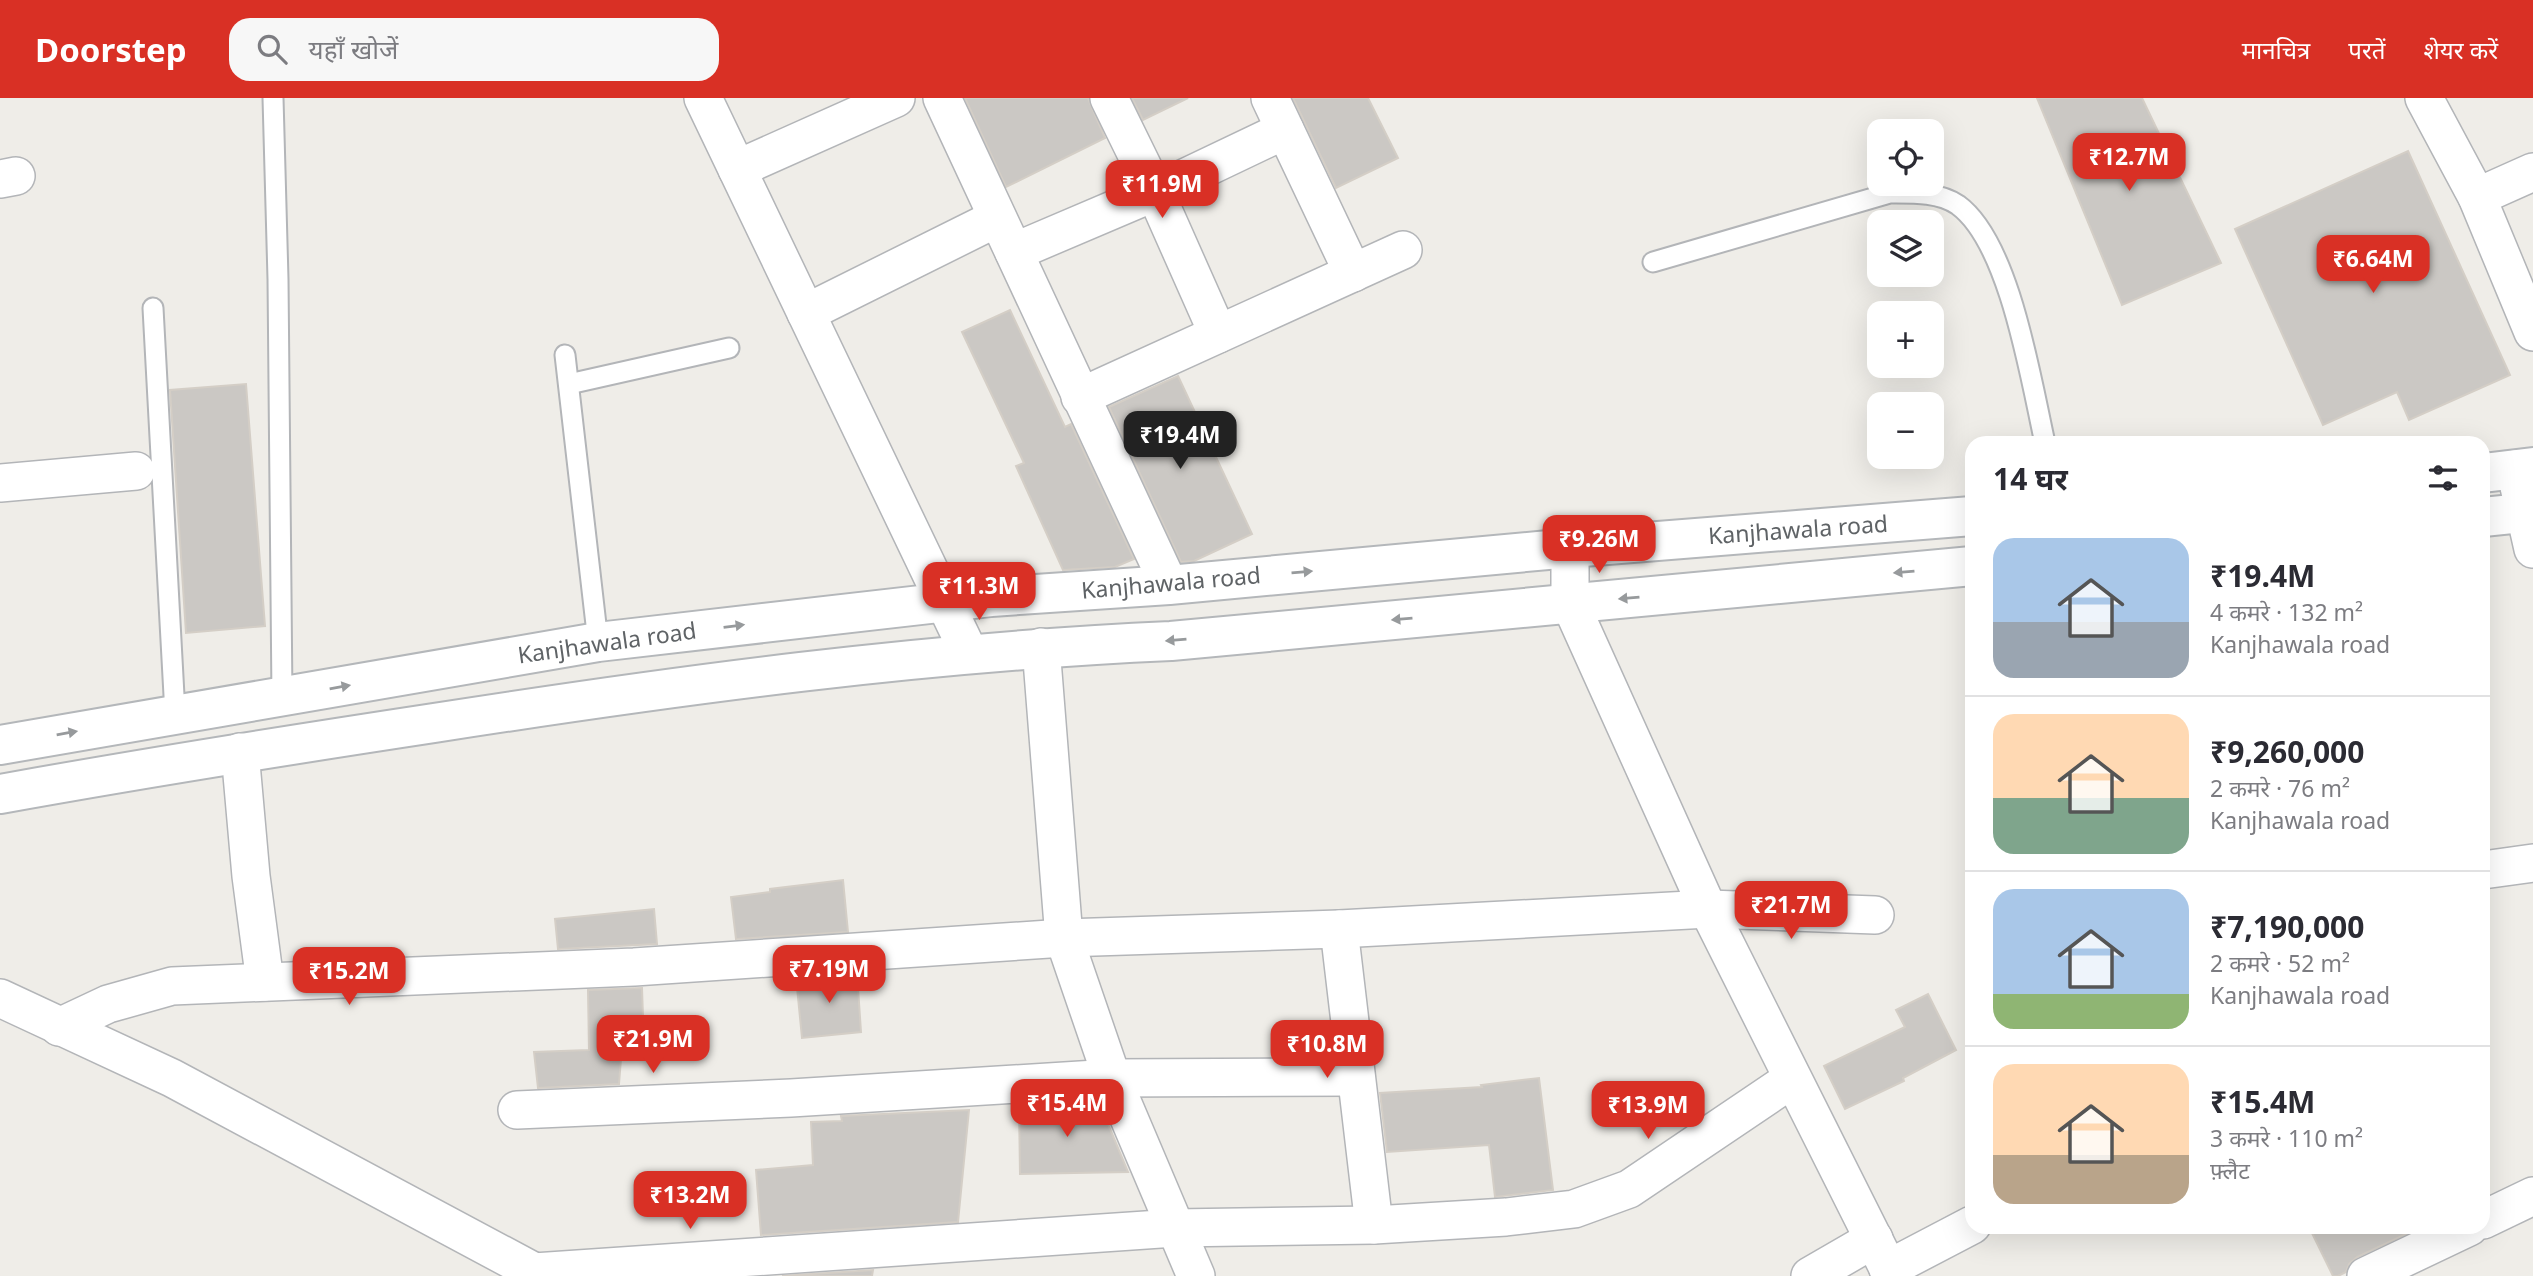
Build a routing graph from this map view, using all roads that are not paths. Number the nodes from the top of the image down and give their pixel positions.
1 (273, 98) edge
2 (703, 98) edge
3 (896, 98) edge
4 (942, 98) edge
5 (1109, 98) edge
6 (1270, 98) edge
7 (2437, 102) edge
8 (1285, 130) junction
9 (737, 169) junction
10 (2533, 172) edge
11 (1155, 191) junction
12 (2477, 197) junction
13 (997, 218) junction
14 (1403, 250) dead end
15 (1014, 252) junction
16 (1653, 262) dead end
17 (1353, 273) junction
18 (153, 309) dead end
19 (806, 313) junction
20 (2533, 332) edge
21 (1218, 334) junction
22 (729, 348) dead end
23 (565, 355) dead end
24 (569, 384) junction
25 (1080, 397) junction
26 (2043, 436) edge
27 (149, 469) junction
28 (2510, 469) edge
29 (0, 483) edge
30 (1965, 517) edge
31 (2490, 518) edge
32 (2530, 525) edge
33 (1570, 548) junction
34 (1965, 567) edge
35 (1168, 585) junction
36 (946, 602) junction
37 (1570, 603) junction
38 (598, 642) junction
39 (1041, 647) junction
40 (969, 653) junction
41 (282, 698) junction
42 (175, 715) junction
43 (0, 745) edge
44 (240, 752) junction
45 (0, 794) edge
46 (2533, 863) edge
47 (2490, 869) edge
48 (1708, 909) junction
49 (1875, 915) dead end
50 (1339, 929) junction
51 (1064, 938) junction
52 (265, 982) junction
53 (0, 998) edge
54 (59, 1027) junction
55 (1356, 1077) junction
56 (1112, 1078) junction
57 (1792, 1079) junction
58 (517, 1110) dead end
59 (2533, 1196) edge
60 (2490, 1217) edge
61 (1374, 1225) junction
62 (1175, 1228) junction
63 (1965, 1228) edge
64 (2454, 1234) edge
65 (1885, 1262) edge
66 (538, 1274) edge
67 (1196, 1276) edge
68 (1810, 1276) edge
69 (2366, 1276) edge

1 - 41 lane
2 - 9 street
3 - 9 street
4 - 13 street
5 - 11 street
6 - 8 street
7 - 12 street
8 - 11 street
8 - 17 street
9 - 19 street
10 - 12 street
11 - 15 street
11 - 21 street
12 - 20 street
13 - 15 street
13 - 19 street
14 - 17 street
15 - 25 street
16 - 26 lane
17 - 21 street
18 - 27 lane
19 - 36 street
21 - 25 street
22 - 24 lane
23 - 24 lane
24 - 38 lane
25 - 35 street
27 - 29 street
27 - 42 lane
28 - 32 street
30 - 33 main road, Kanjhawala road
31 - 32 main road
35 -> 33 main road, Kanjhawala road
33 - 37 street
34 -> 37 main road
35 - 36 main road, Kanjhawala road
38 -> 36 main road, Kanjhawala road
36 - 40 street
37 -> 39 main road
37 - 48 street
41 -> 38 main road, Kanjhawala road
39 - 40 main road
39 - 51 street
40 - 44 main road
41 - 42 main road, Kanjhawala road
43 -> 42 main road, Kanjhawala road
44 - 45 main road
44 - 52 street
46 - 47 street
48 - 49 street
48 - 50 street
48 - 57 street
50 - 51 street
50 - 55 street
51 - 52 street
51 - 56 street
52 - 54 street
53 - 54 street
54 - 66 street
55 - 56 street
55 - 61 street
56 - 58 street
56 - 62 street
57 - 61 street
57 - 65 street
59 - 60 street
61 - 62 street
62 - 66 street
62 - 67 street
63 - 65 street
64 - 69 street
65 - 68 street

